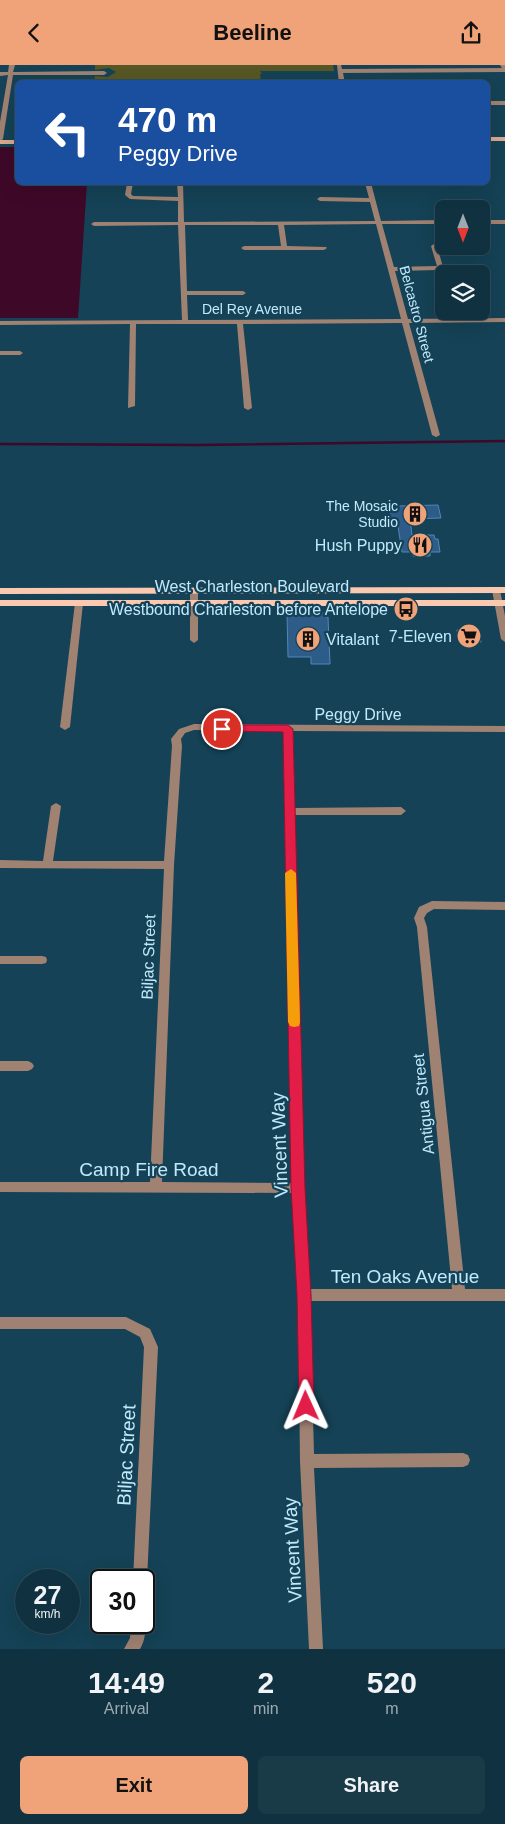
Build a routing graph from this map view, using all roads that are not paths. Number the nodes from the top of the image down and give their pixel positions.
1 (12, 65) edge
2 (503, 65) edge
3 (339, 68) edge
4 (505, 69) edge
5 (104, 73) dead end
6 (0, 74) edge
7 (11, 74) junction
8 (490, 103) edge
9 (505, 103) edge
10 (490, 139) edge
11 (505, 139) edge
12 (0, 141) edge
13 (15, 142) edge
14 (130, 185) edge
15 (180, 185) edge
16 (369, 185) edge
17 (180, 199) junction
18 (320, 199) dead end
19 (373, 200) junction
20 (380, 222) junction
21 (435, 222) edge
22 (490, 222) edge
23 (505, 222) edge
24 (182, 223) junction
25 (281, 223) junction
26 (94, 224) dead end
27 (434, 247) dead end
28 (244, 248) dead end
29 (284, 248) junction
30 (324, 248) dead end
31 (439, 265) edge
32 (391, 269) junction
33 (435, 269) edge
34 (185, 293) junction
35 (243, 293) dead end
36 (505, 320) edge
37 (404, 321) junction
38 (133, 322) junction
39 (185, 322) junction
40 (240, 322) junction
41 (0, 323) edge
42 (0, 353) edge
43 (20, 353) dead end
44 (131, 406) dead end
45 (248, 408) dead end
46 (436, 435) dead end
47 (500, 590) edge
48 (0, 591) edge
49 (194, 591) junction
50 (0, 603) edge
51 (79, 603) junction
52 (196, 603) junction
53 (502, 603) edge
54 (505, 639) edge
55 (194, 640) dead end
56 (65, 727) dead end
57 (288, 729) junction
58 (505, 729) edge
59 (182, 731) joint
60 (56, 806) dead end
61 (401, 811) dead end
62 (289, 812) junction
63 (0, 864) edge
64 (48, 864) junction
65 (169, 865) junction
66 (505, 906) edge
67 (0, 960) edge
68 (42, 960) dead end
69 (0, 1066) edge
70 (28, 1066) dead end
71 (0, 1187) edge
72 (156, 1187) junction
73 (298, 1188) junction
74 (304, 1295) junction
75 (459, 1295) junction
76 (505, 1295) edge
77 (0, 1323) edge
78 (463, 1460) dead end
79 (307, 1461) junction
80 (141, 1569) edge
81 (137, 1634) edge
82 (131, 1649) edge
83 (316, 1649) edge

1 - 7 street
2 - 4 street
3 - 4 street
5 - 7 street
6 - 7 street
7 - 12 street
8 - 9 street
10 - 11 main road
12 - 13 main road
14 - 17 street
15 - 17 street
16 - 19 street, Belcastro Street
17 - 24 street
18 - 19 street
19 - 20 street, Belcastro Street
20 - 21 street
20 - 25 street
20 - 32 street, Belcastro Street
22 - 23 street
24 - 25 street
24 - 26 street
24 - 34 street
25 - 29 street
27 - 31 street
28 - 29 street
29 - 30 street
32 - 33 street
32 - 37 street, Belcastro Street
34 - 35 street
34 - 39 street
36 - 37 street, Del Rey Avenue
37 - 40 street, Del Rey Avenue
37 - 46 street, Belcastro Street
38 - 39 street, Del Rey Avenue
38 - 41 street, Del Rey Avenue
38 - 44 street
39 - 40 street, Del Rey Avenue
40 - 45 street
42 - 43 street
47 - 49 main road, West Charleston Boulevard
47 - 53 street
48 - 49 main road, West Charleston Boulevard
49 - 52 street
50 - 51 main road, West Charleston Boulevard
51 - 52 main road, West Charleston Boulevard
51 - 56 street
52 - 53 main road, West Charleston Boulevard
52 - 55 street
53 - 54 street
57 - 58 street, Peggy Drive
57 - 59 street, Peggy Drive
57 - 62 street, Vincent Way
59 - 65 street, Biljac Street
60 - 64 street
61 - 62 street
62 - 73 street, Vincent Way
63 - 64 street
64 - 65 street
65 - 72 street, Biljac Street
66 - 75 street, Antigua Street
67 - 68 street
69 - 70 street
71 - 72 street, Camp Fire Road
72 - 73 street, Camp Fire Road
73 - 74 street, Vincent Way
74 - 75 street, Ten Oaks Avenue
74 - 79 street, Vincent Way
75 - 76 street, Ten Oaks Avenue
77 - 80 street, Biljac Street
78 - 79 street
79 - 83 street, Vincent Way
81 - 82 street

